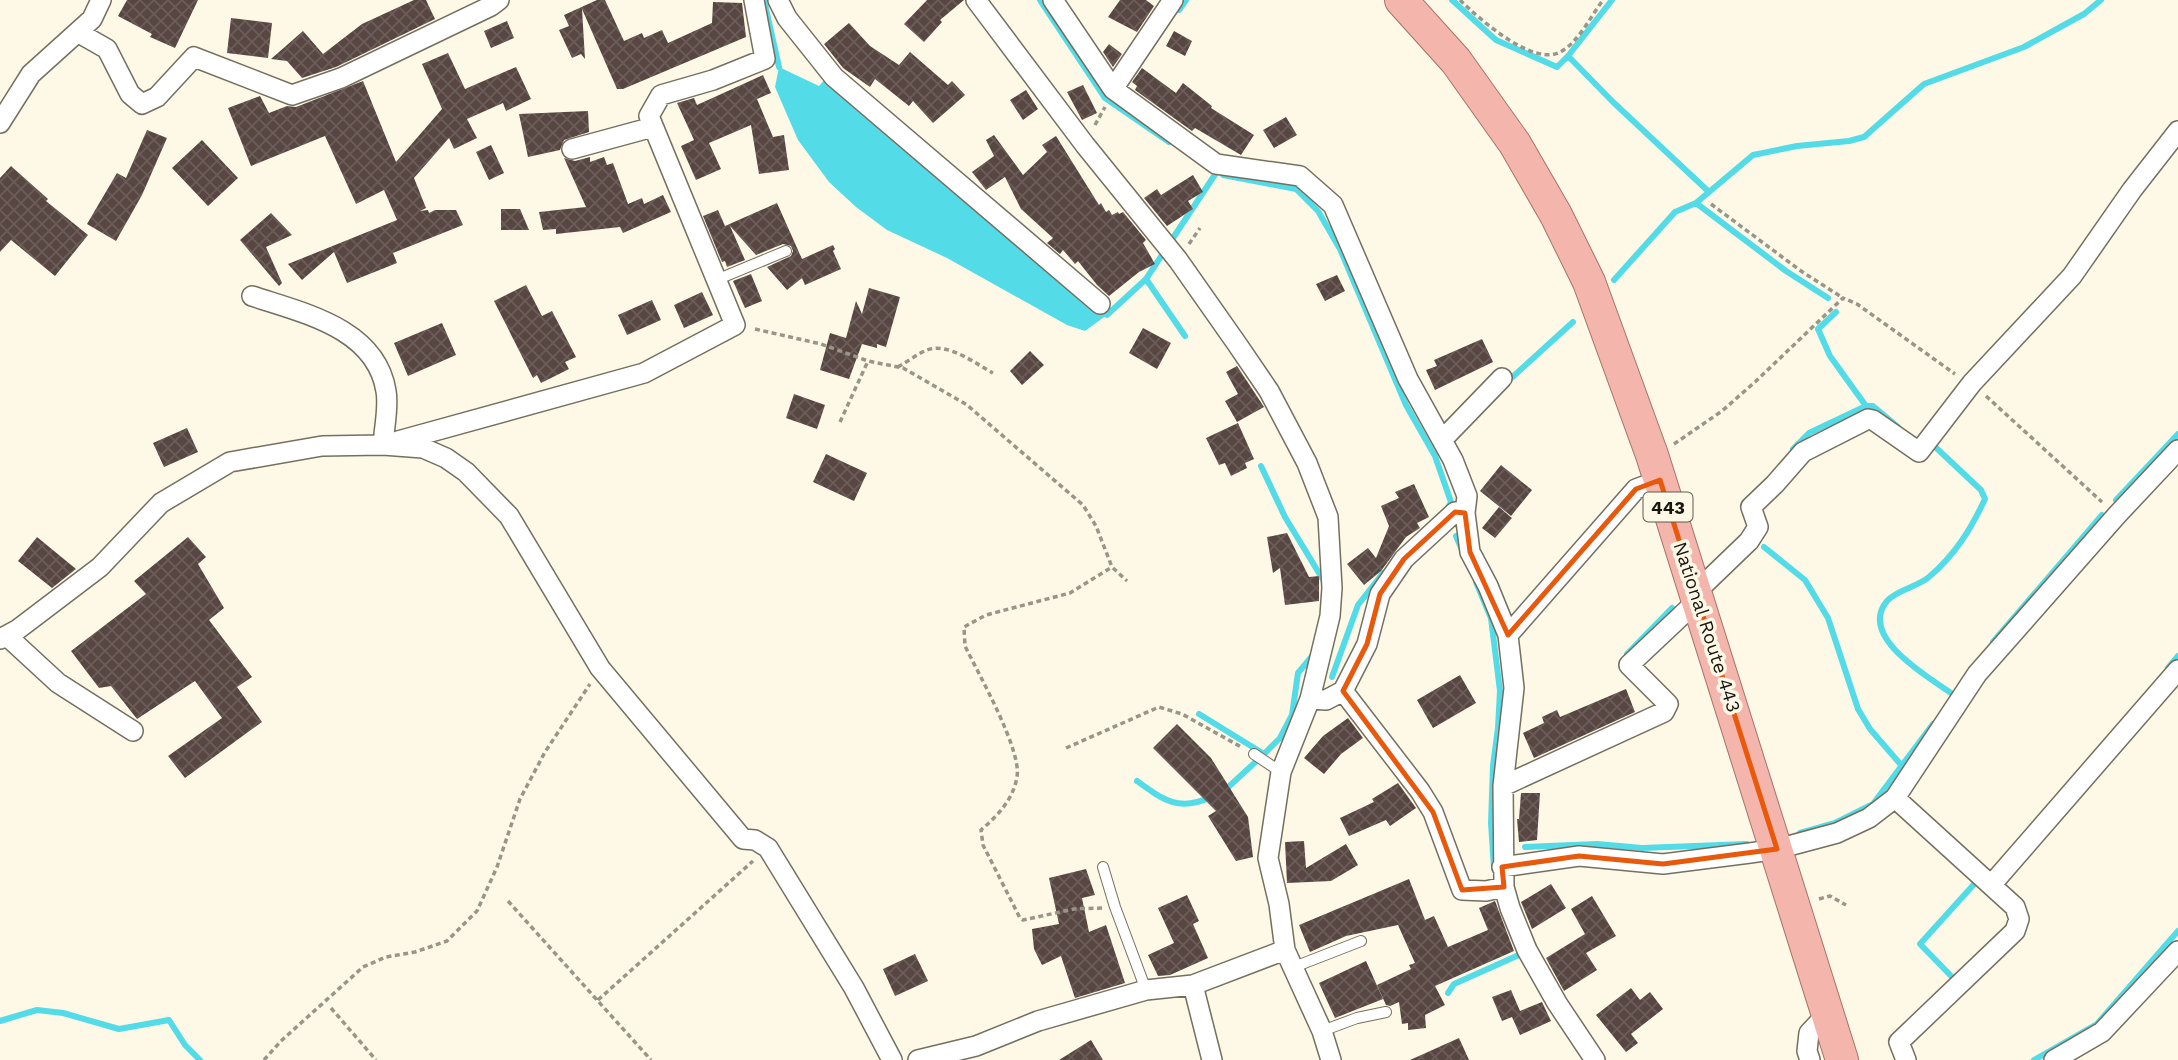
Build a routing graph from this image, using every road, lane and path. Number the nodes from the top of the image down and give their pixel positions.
1 (101, 0) edge
2 (499, 0) edge
3 (754, 0) edge
4 (778, 0) edge
5 (976, 0) edge
6 (1053, 0) edge
7 (1173, 0) edge
8 (1401, 0) edge
9 (1460, 0) edge
10 (1603, 0) edge
11 (79, 33) junction
12 (1113, 89) junction
13 (0, 123) edge
14 (653, 127) junction
15 (2178, 131) edge
16 (1085, 145) junction
17 (572, 149) dead end
18 (1711, 204) dead end
19 (786, 251) dead end
20 (716, 280) junction
21 (252, 296) dead end
22 (1843, 298) junction
23 (1100, 304) dead end
24 (735, 325) junction
25 (869, 361) junction
26 (898, 367) junction
27 (993, 373) dead end
28 (1502, 378) dead end
29 (1972, 383) junction
30 (840, 422) dead end
31 (1442, 440) junction
32 (383, 445) junction
33 (2178, 450) edge
34 (1656, 468) junction
35 (1465, 513) junction
36 (2117, 515) junction
37 (1112, 567) junction
38 (1127, 581) dead end
39 (1697, 596) junction
40 (1508, 635) junction
41 (3, 638) edge
42 (600, 668) junction
43 (2178, 670) edge
44 (1343, 691) junction
45 (1310, 699) junction
46 (133, 731) dead end
47 (1066, 748) dead end
48 (1254, 754) joint
49 (1275, 768) junction
50 (1503, 786) junction
51 (1895, 798) junction
52 (768, 848) junction
53 (1777, 849) junction
54 (1103, 867) dead end
55 (1502, 867) junction
56 (1992, 884) junction
57 (1504, 887) junction
58 (508, 901) dead end
59 (1115, 907) junction
60 (1362, 941) dead end
61 (2178, 951) edge
62 (1289, 958) junction
63 (1193, 985) junction
64 (1146, 990) junction
65 (598, 1000) junction
66 (331, 1009) dead end
67 (1386, 1012) dead end
68 (1826, 1015) junction
69 (1322, 1031) junction
70 (264, 1060) edge
71 (376, 1060) edge
72 (651, 1060) edge
73 (892, 1060) edge
74 (918, 1060) edge
75 (1212, 1060) edge
76 (1331, 1060) edge
77 (1595, 1060) edge
78 (1810, 1060) edge
79 (1842, 1060) edge
80 (1906, 1060) edge
81 (2054, 1060) edge

1 - 11 street
2 - 11 street
3 - 14 street
4 - 23 street
5 - 16 street
6 - 12 street
7 - 12 street
8 - 34 highway, National Route 443 / 443
9 - 10 path
11 - 13 street
12 - 16 path
12 - 31 street
14 - 17 street
14 - 20 street
15 - 29 street
16 - 45 street
18 - 22 path
19 - 20 lane
20 - 24 street
21 - 32 street
22 - 29 path
22 - 34 path
24 - 25 path
24 - 32 street
25 - 26 path
25 - 30 path
26 - 27 path
26 - 37 path
28 - 31 street
29 - 36 path
29 - 39 street
31 - 35 street
32 - 41 street
32 - 42 street
33 - 36 street
34 - 39 highway, National Route 443 / 443
34 - 40 street
35 - 40 street
35 - 44 street
36 - 51 street
37 - 38 path
37 - 59 path
39 - 50 street
39 - 53 highway, National Route 443 / 443
40 - 50 street
41 - 46 street
42 - 52 street
42 - 70 path
43 - 56 street
44 - 45 street
44 - 57 street
45 - 49 street
47 - 48 path
48 - 49 lane
49 - 62 street
50 - 55 street
51 - 53 street
51 - 56 street
52 - 65 path
52 - 73 street
53 - 55 street
53 - 68 highway, National Route 443 / 443
54 - 59 lane
55 - 57 street
56 - 80 street
57 - 77 street
58 - 65 path
59 - 64 lane
60 - 62 lane
61 - 81 street
62 - 63 street
62 - 69 street
63 - 64 street
63 - 75 street
64 - 74 street
65 - 72 path
66 - 71 path
67 - 69 lane
68 - 78 street
68 - 79 highway, National Route 443 / 443
69 - 76 street

